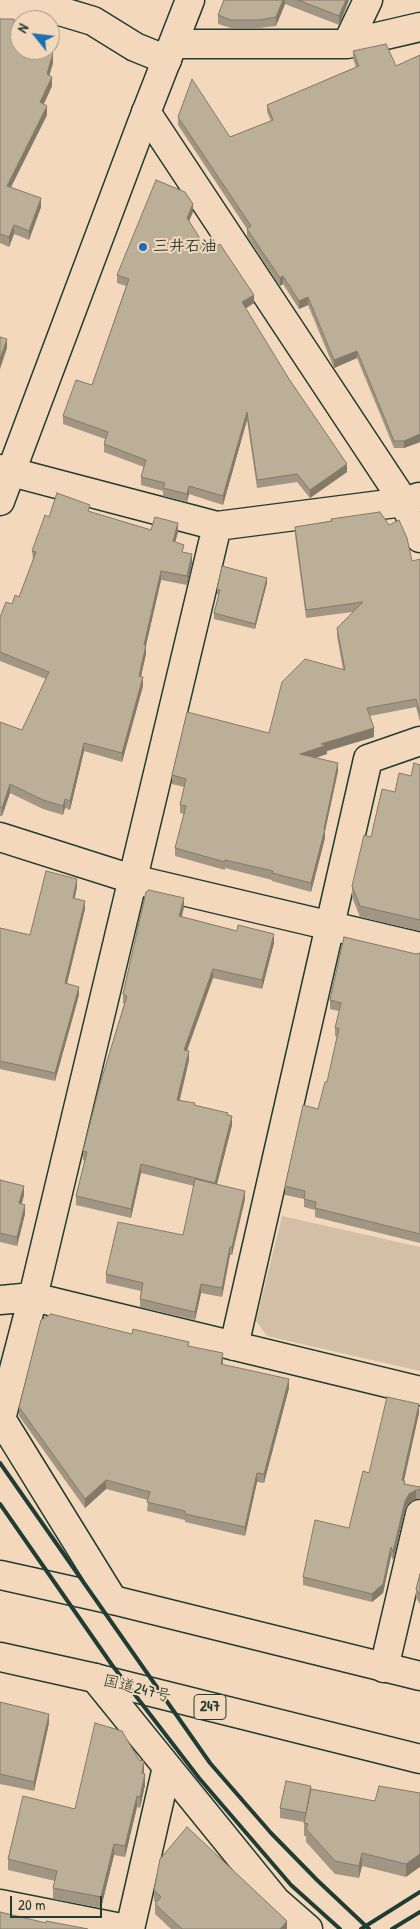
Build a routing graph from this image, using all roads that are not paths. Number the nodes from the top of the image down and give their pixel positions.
1 (190, 0) edge
2 (368, 0) edge
3 (0, 7) edge
4 (420, 27) edge
5 (347, 44) junction
6 (170, 52) junction
7 (146, 112) junction
8 (6, 471) edge
9 (412, 499) edge
10 (0, 501) edge
11 (217, 526) junction
12 (420, 538) edge
13 (420, 741) edge
14 (0, 837) edge
15 (132, 879) junction
16 (330, 926) junction
17 (420, 947) edge
18 (33, 1297) junction
19 (0, 1300) edge
20 (234, 1346) junction
21 (420, 1391) edge
22 (0, 1418) edge
23 (420, 1514) edge
24 (0, 1575) edge
25 (113, 1600) junction
26 (0, 1657) edge
27 (384, 1668) junction
28 (420, 1676) edge
29 (95, 1678) junction
30 (420, 1759) edge
31 (167, 1767) junction
32 (0, 1904) edge
33 (126, 1929) edge
34 (130, 1929) edge
35 (308, 1929) edge

1 - 6 main road
2 - 5 main road
3 - 6 main road
4 - 5 main road
5 - 6 main road
6 - 7 main road
7 - 8 main road
7 - 9 main road
8 - 10 main road
8 - 11 main road
9 - 11 main road
9 - 12 main road
11 - 15 main road
13 - 16 main road
14 - 15 main road
15 - 16 main road
15 - 18 main road
16 - 17 main road
16 - 20 main road
18 - 19 main road
18 - 20 main road
18 - 22 main road
20 - 21 main road
22 - 25 main road
23 - 27 main road
24 - 25 main road
25 - 27 main road
26 - 29 main road, 国道247号 / 247
27 - 28 main road
29 - 30 main road, 国道247号 / 247
29 - 31 main road
31 - 34 main road
31 - 35 main road
32 - 33 main road

